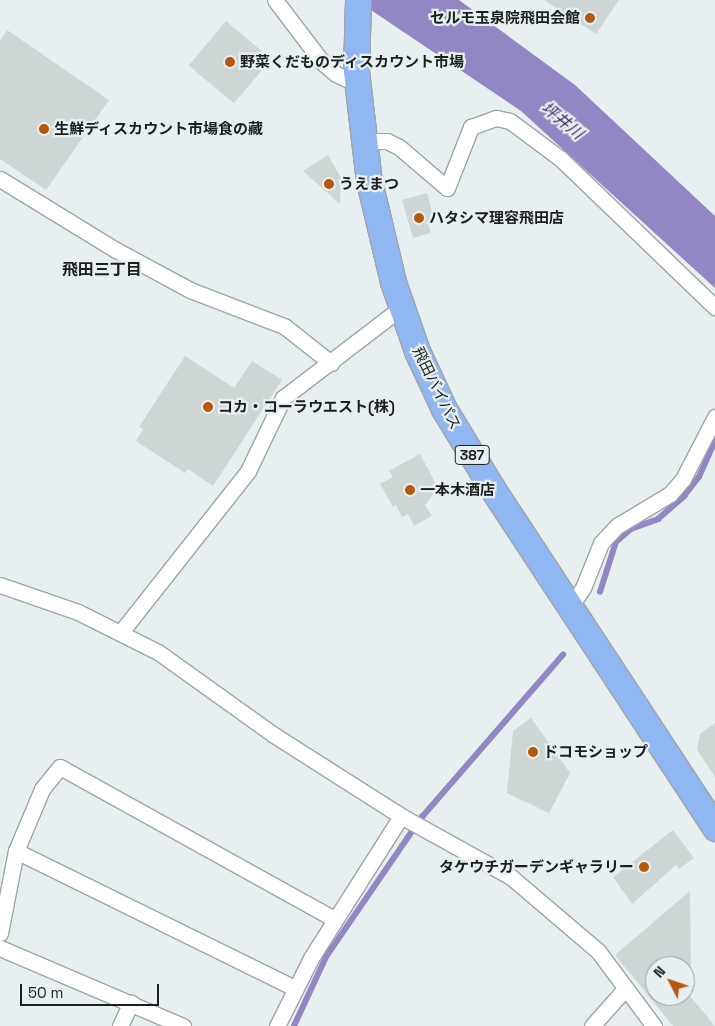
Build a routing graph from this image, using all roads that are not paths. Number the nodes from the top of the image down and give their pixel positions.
1 (275, 0) edge
2 (358, 0) edge
3 (357, 84) junction
4 (364, 141) junction
5 (0, 179) edge
6 (402, 307) junction
7 (715, 307) edge
8 (331, 363) junction
9 (715, 417) edge
10 (0, 585) edge
11 (569, 608) junction
12 (121, 632) junction
13 (401, 816) junction
14 (715, 828) edge
15 (16, 851) junction
16 (334, 919) junction
17 (0, 933) edge
18 (0, 948) edge
19 (295, 988) junction
20 (624, 990) junction
21 (131, 1002) junction
22 (120, 1026) edge
23 (182, 1026) edge
24 (277, 1026) edge
25 (592, 1026) edge
26 (654, 1026) edge

1 - 3 street
2 - 3 highway, 飛田バイパス / 387
3 - 4 highway, 飛田バイパス / 387
4 - 6 highway, 飛田バイパス / 387
4 - 7 street
5 - 8 street
6 - 8 street
6 - 11 highway, 飛田バイパス / 387
8 - 12 street
9 - 11 street
10 - 12 street
11 - 14 highway, 飛田バイパス / 387
12 - 13 street
13 - 16 street
13 - 20 street
15 - 16 street
15 - 17 street
15 - 19 street
16 - 19 street
18 - 21 street
19 - 24 street
20 - 25 street
20 - 26 street
21 - 22 street
21 - 23 street

